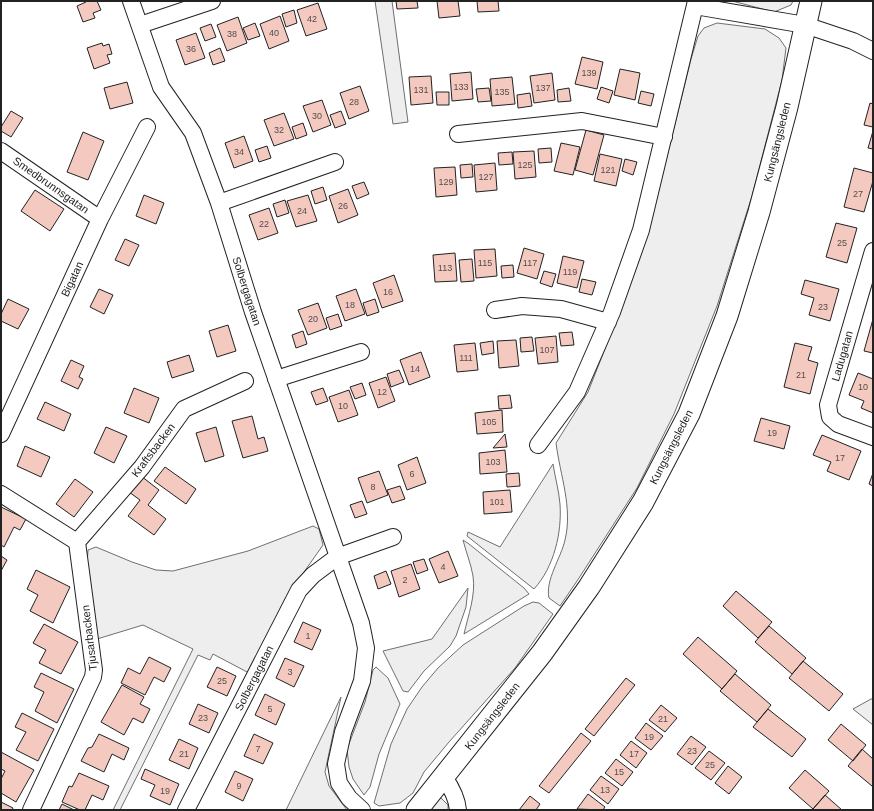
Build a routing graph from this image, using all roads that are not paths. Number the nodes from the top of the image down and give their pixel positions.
1 (131, 1) edge
2 (212, 1) edge
3 (811, 1) edge
4 (696, 4) edge
5 (140, 25) junction
6 (805, 25) junction
7 (873, 51) edge
8 (147, 127) dead end
9 (458, 134) dead end
10 (664, 137) junction
11 (1, 150) edge
12 (336, 162) dead end
13 (219, 202) junction
14 (100, 219) junction
15 (873, 251) edge
16 (495, 310) dead end
17 (608, 322) junction
18 (361, 352) dead end
19 (276, 379) junction
20 (246, 381) dead end
21 (1, 434) edge
22 (873, 437) edge
23 (538, 445) dead end
24 (1, 494) edge
25 (393, 537) dead end
26 (77, 542) junction
27 (337, 557) junction
28 (444, 777) junction
29 (31, 810) edge
30 (186, 810) edge
31 (362, 810) edge
32 (417, 810) edge
33 (458, 810) edge

1 - 5 street, Solbergagatan
2 - 5 street
3 - 6 main road, Kungsängsleden
4 - 6 street
4 - 10 street
5 - 13 street, Solbergagatan
6 - 7 street
6 - 28 main road, Kungsängsleden
8 - 14 street, Bigatan
9 - 10 street
10 - 17 street
11 - 14 street, Smedbrunnsgatan
12 - 13 street
13 - 19 street, Solbergagatan
14 - 21 street, Bigatan
15 - 22 street, Ladugatan
16 - 17 street
17 - 23 street
18 - 19 street
19 - 27 street, Solbergagatan
20 - 26 street, Kraftsbacken
24 - 26 street
25 - 27 street, Solbergagatan
26 - 29 street, Tjusarbacken
27 - 30 street, Solbergagatan
27 - 31 street, Solbergagatan
28 - 32 main road, Kungsängsleden
28 - 33 street

